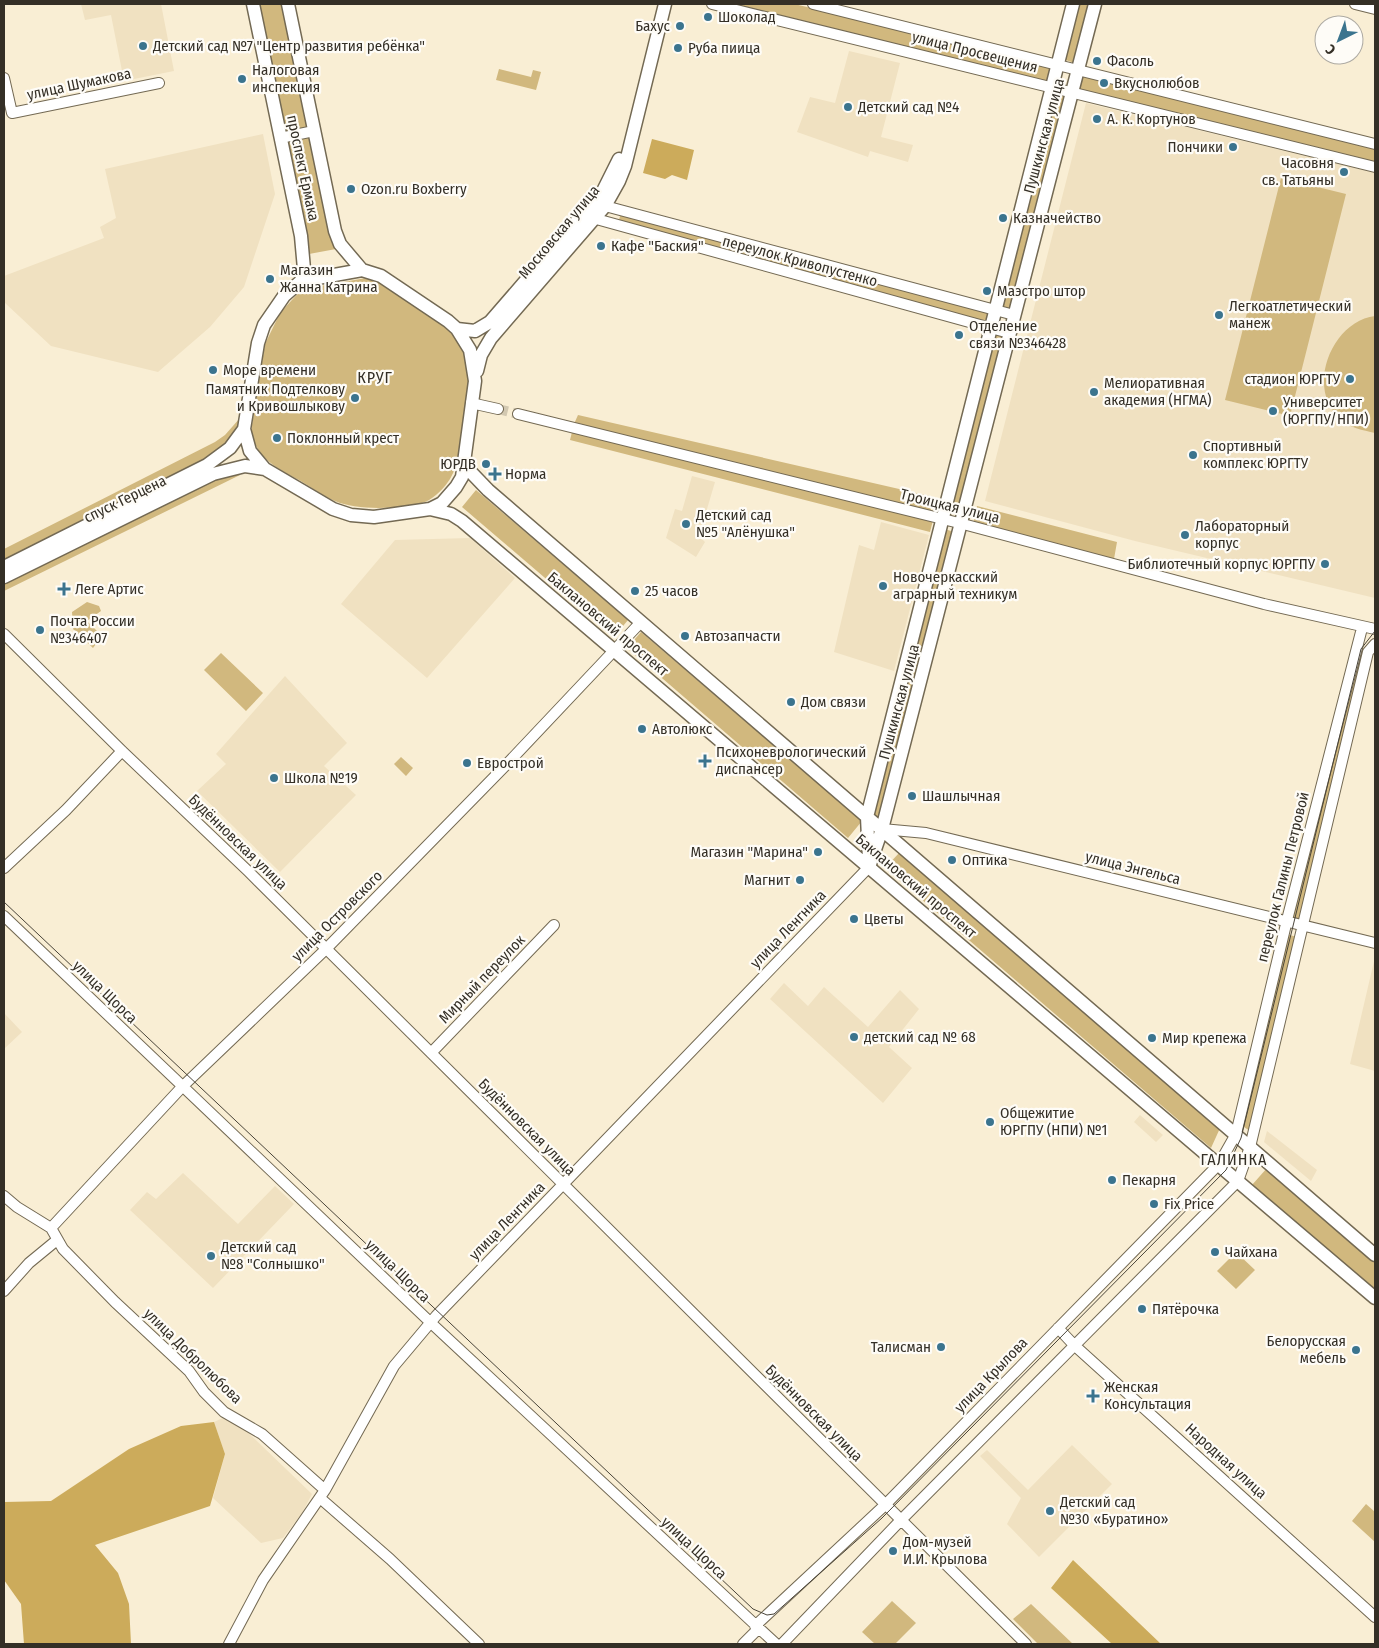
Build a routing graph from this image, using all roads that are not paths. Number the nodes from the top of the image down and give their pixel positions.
1 (252, 4) edge
2 (288, 4) edge
3 (657, 4) edge
4 (665, 4) edge
5 (712, 4) edge
6 (813, 4) edge
7 (1073, 4) edge
8 (1095, 4) edge
9 (1355, 4) edge
10 (1375, 9) edge
11 (1058, 63) junction
12 (1078, 68) junction
13 (4, 78) edge
14 (159, 83) dead end
15 (1052, 86) junction
16 (1072, 91) junction
17 (314, 131) junction
18 (280, 138) junction
19 (1375, 144) edge
20 (1375, 166) edge
21 (600, 203) junction
22 (588, 217) junction
23 (362, 270) junction
24 (301, 281) junction
25 (994, 310) junction
26 (1014, 315) junction
27 (990, 328) junction
28 (457, 329) junction
29 (1009, 333) junction
30 (475, 381) junction
31 (471, 402) junction
32 (498, 409) tunnel mouth
33 (518, 414) tunnel mouth
34 (244, 429) junction
35 (463, 464) junction
36 (265, 469) junction
37 (430, 509) junction
38 (942, 520) junction
39 (963, 524) junction
40 (4, 566) edge
41 (4, 577) edge
42 (641, 622) junction
43 (1362, 628) junction
44 (1375, 629) edge
45 (4, 634) edge
46 (1375, 644) edge
47 (615, 651) junction
48 (122, 751) junction
49 (867, 817) junction
50 (882, 829) junction
51 (869, 867) junction
52 (4, 868) edge
53 (4, 916) edge
54 (1287, 920) junction
55 (554, 925) dead end
56 (1303, 925) junction
57 (1375, 943) edge
58 (326, 949) junction
59 (431, 1053) junction
60 (182, 1086) junction
61 (1236, 1134) junction
62 (1250, 1147) junction
63 (1219, 1164) junction
64 (1238, 1181) junction
65 (563, 1185) junction
66 (4, 1196) edge
67 (50, 1228) junction
68 (57, 1240) junction
69 (1375, 1255) edge
70 (4, 1291) edge
71 (1375, 1298) edge
72 (430, 1322) junction
73 (1058, 1328) junction
74 (1074, 1345) junction
75 (323, 1494) junction
76 (885, 1504) junction
77 (900, 1521) junction
78 (1375, 1617) edge
79 (756, 1627) junction
80 (229, 1644) edge
81 (479, 1644) edge
82 (743, 1644) edge
83 (776, 1644) edge
84 (782, 1644) edge
85 (1026, 1644) edge

1 - 18 main road, проспект Ермака
2 - 17 main road, проспект Ермака
3 - 21 main road, Московская улица
4 - 21 main road, Московская улица
5 - 15 street, улица Просвещения
6 - 11 street, улица Просвещения
7 - 11 main road, Пушкинская улица
8 - 12 main road, Пушкинская улица
9 - 10 street
11 - 12 street, улица Просвещения
11 - 15 main road, Пушкинская улица
12 - 16 main road, Пушкинская улица
12 - 19 street, улица Просвещения
13 - 14 street, улица Шумакова
15 - 16 street, улица Просвещения
15 - 25 main road, Пушкинская улица
16 - 20 street, улица Просвещения
16 - 26 main road, Пушкинская улица
17 - 18 street
17 - 23 main road, проспект Ермака
18 - 24 main road, проспект Ермака
21 - 22 main road, Московская улица
21 - 25 street, переулок Кривопустенко
22 - 27 street, переулок Кривопустенко
22 - 28 main road, Московская улица
22 - 30 main road, Московская улица
23 - 24 main road
23 - 28 main road
24 - 34 main road
25 - 26 street, переулок Кривопустенко
25 - 27 main road, Пушкинская улица
26 - 29 main road, Пушкинская улица
27 - 29 street, переулок Кривопустенко
27 - 38 main road, Пушкинская улица
28 - 30 main road
29 - 39 main road, Пушкинская улица
30 - 31 main road, Московская улица
31 - 32 street
31 - 35 main road, Московская улица
33 - 38 street, Троицкая улица
34 - 36 main road
34 - 40 main road, спуск Герцена
35 - 37 main road, Московская улица
35 - 42 main road, Баклановский проспект
36 - 37 main road
36 - 41 main road, спуск Герцена
37 - 47 main road, Баклановский проспект
38 - 39 street, Троицкая улица
38 - 49 main road, Пушкинская улица
39 - 43 street, Троицкая улица
39 - 50 main road, Пушкинская улица
42 - 47 street, улица Островского
42 - 49 main road, Баклановский проспект
43 - 44 street, Троицкая улица
43 - 54 street, переулок Галины Петровой
45 - 48 street, Будённовская улица
46 - 56 street, переулок Галины Петровой
47 - 51 main road, Баклановский проспект
47 - 58 street, улица Островского
48 - 52 street
48 - 58 street, Будённовская улица
49 - 50 main road, Баклановский проспект
49 - 51 main road, Пушкинская улица
50 - 51 main road, Пушкинская улица
50 - 54 street, улица Энгельса
50 - 61 main road, Баклановский проспект
51 - 63 main road, Баклановский проспект
51 - 65 street, улица Ленгника
53 - 60 street, улица Щорса
54 - 56 street, улица Энгельса
54 - 61 street, переулок Галины Петровой
55 - 59 street, Мирный переулок
56 - 57 street, улица Энгельса
56 - 62 street, переулок Галины Петровой
58 - 59 street, Будённовская улица
58 - 60 street, улица Островского
59 - 65 street, Будённовская улица
60 - 67 street, улица Островского
60 - 72 street, улица Щорса
61 - 62 main road, Баклановский проспект
61 - 63 street, улица Крылова
62 - 64 street
62 - 69 main road, Баклановский проспект
63 - 64 main road, Баклановский проспект
63 - 73 street, улица Крылова
64 - 71 main road, Баклановский проспект
64 - 74 street
65 - 72 street, улица Ленгника
65 - 76 street, Будённовская улица
66 - 67 street, улица Добролюбова
67 - 68 street, улица Добролюбова
68 - 70 street
68 - 75 street, улица Добролюбова
72 - 75 street, улица Ленгника
72 - 79 street, улица Щорса
73 - 74 street, Народная улица
73 - 76 street, улица Крылова
74 - 77 street
74 - 78 street, Народная улица
75 - 80 street, улица Ленгника
75 - 81 street, улица Добролюбова
76 - 77 street, Будённовская улица
76 - 79 street, улица Крылова
77 - 84 street
77 - 85 street, Будённовская улица
79 - 82 street, улица Крылова
79 - 83 street, улица Щорса

